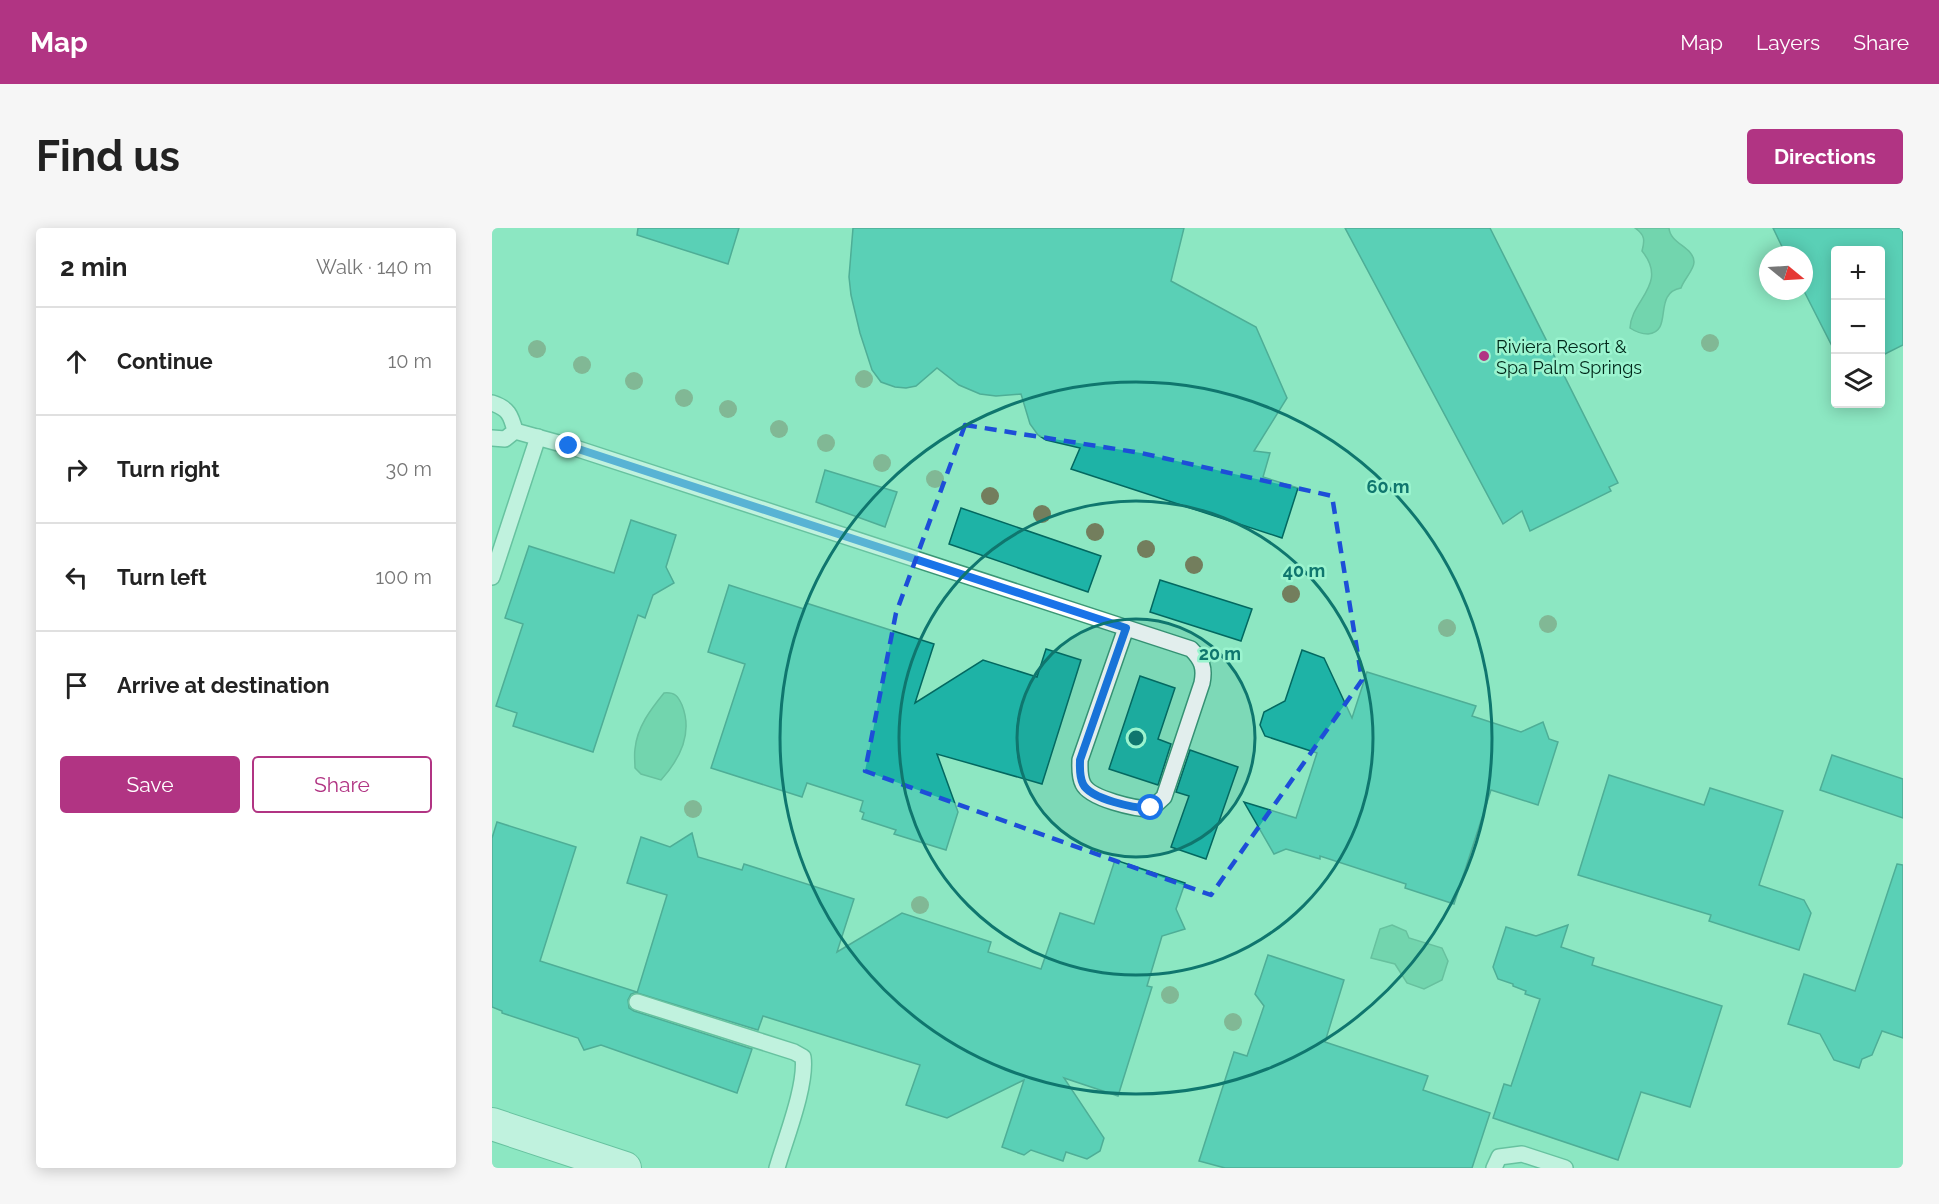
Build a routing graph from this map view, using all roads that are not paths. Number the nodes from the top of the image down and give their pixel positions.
1 (492, 403) edge
2 (515, 430) junction
3 (538, 437) junction
4 (492, 438) edge
5 (492, 577) edge
6 (1126, 628) junction
7 (637, 1002) dead end
8 (492, 1124) edge
9 (625, 1168) edge
10 (777, 1168) edge
11 (1494, 1168) edge
12 (1565, 1168) edge

1 - 2 lane
2 - 3 lane
2 - 4 lane
3 - 5 lane
3 - 6 lane
6 - 6 lane
7 - 10 lane
8 - 9 street
11 - 12 lane

